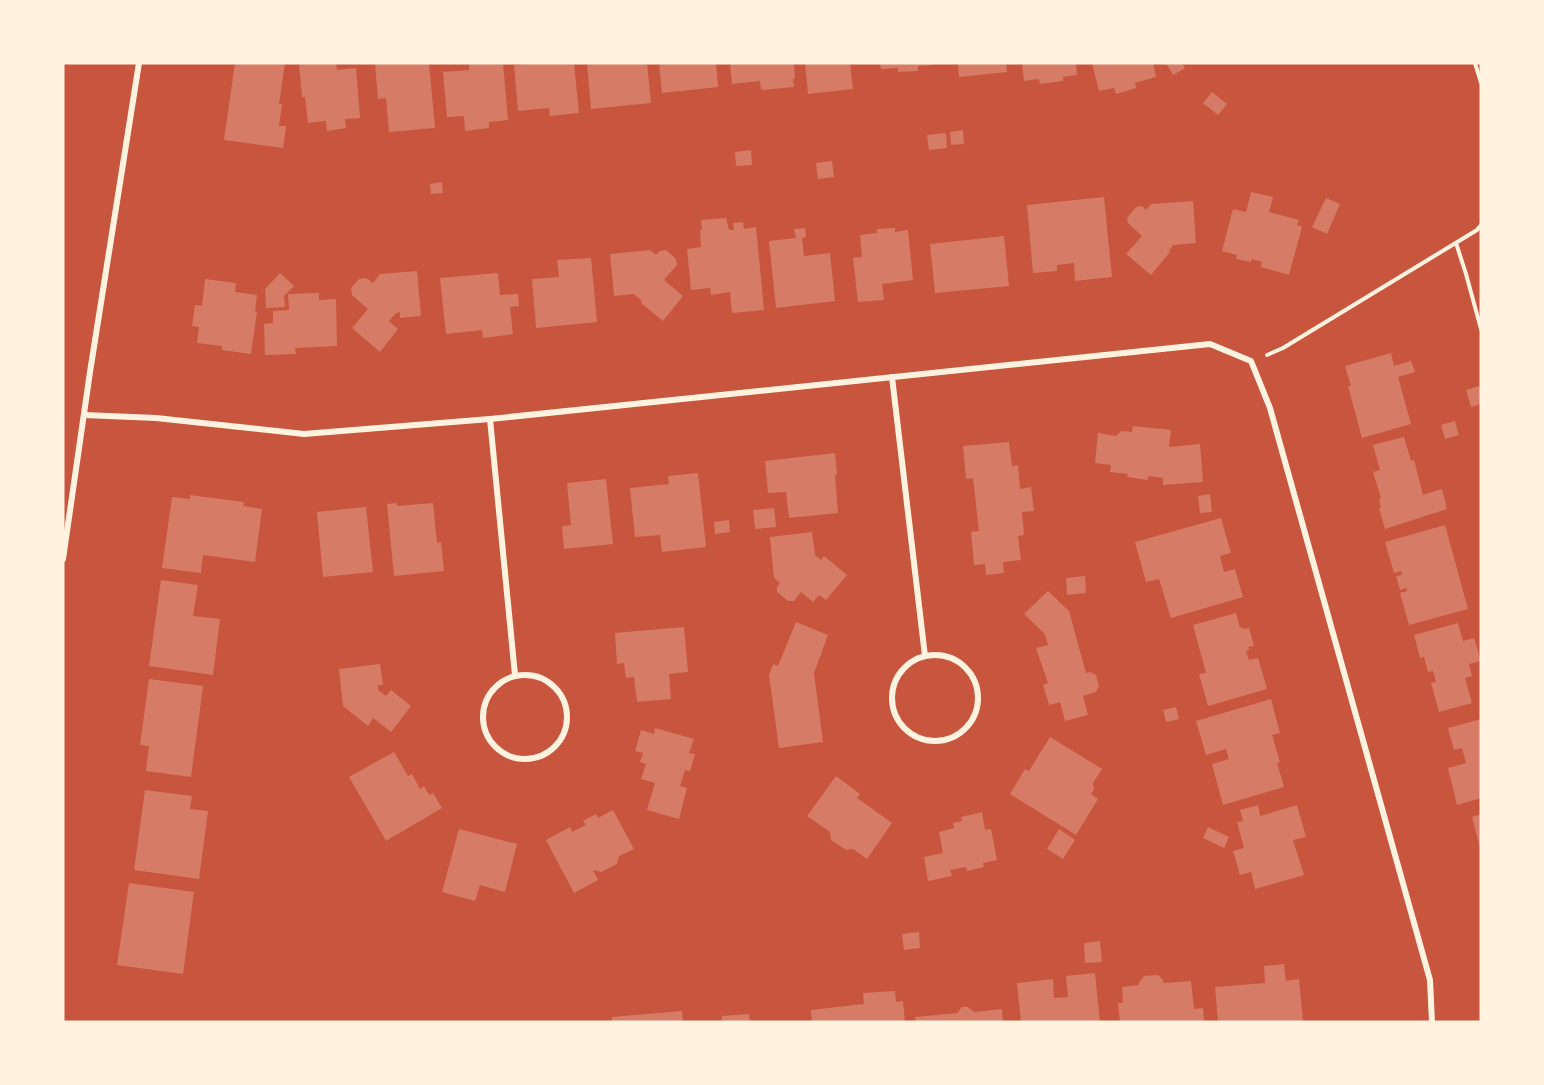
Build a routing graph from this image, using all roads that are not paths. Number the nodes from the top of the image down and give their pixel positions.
1 (139, 63) edge
2 (892, 376) junction
3 (84, 415) junction
4 (490, 419) junction
5 (63, 559) edge
6 (925, 656) junction
7 (515, 675) junction
8 (1432, 1022) edge

1 - 3 street
2 - 4 street
2 - 6 street
2 - 8 street
3 - 4 street
3 - 5 street
4 - 7 street
6 - 6 street
7 - 7 street

